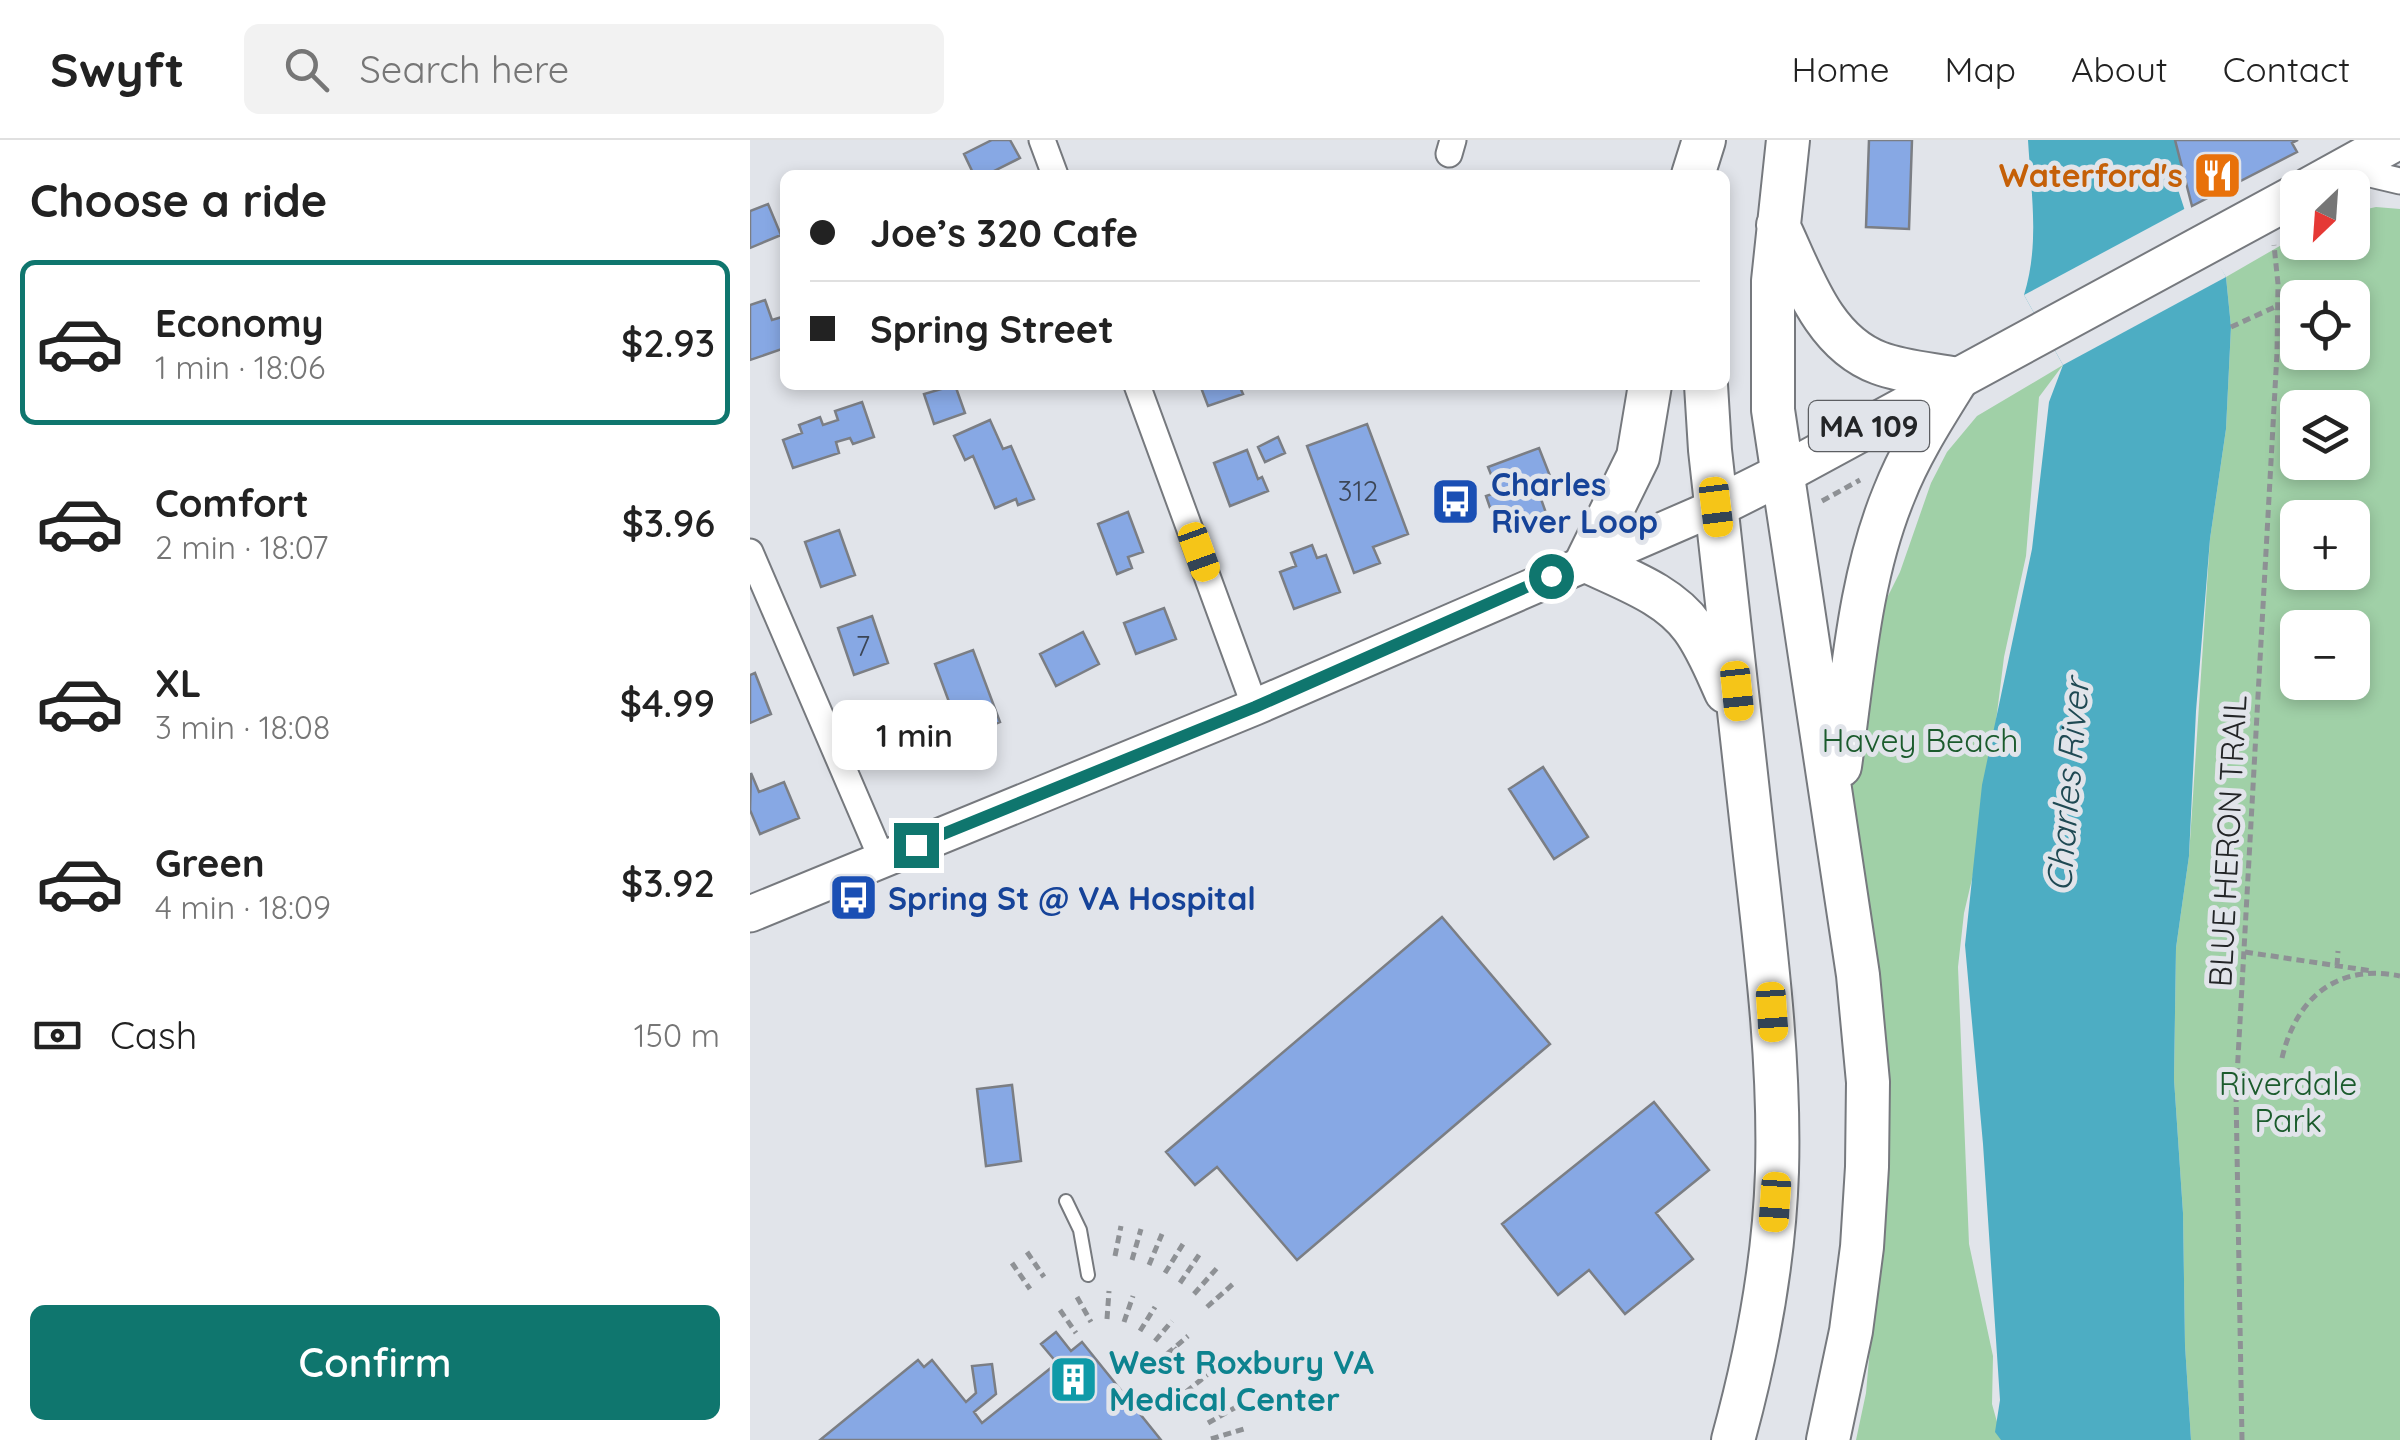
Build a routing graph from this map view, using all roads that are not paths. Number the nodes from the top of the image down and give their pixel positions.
1 (1042, 140) edge
2 (1704, 140) edge
3 (1726, 140) edge
4 (1788, 140) edge
5 (2396, 153) edge
6 (1054, 170) edge
7 (1695, 170) edge
8 (1722, 170) edge
9 (2341, 170) edge
10 (2280, 203) edge
11 (1777, 223) junction
12 (1956, 378) junction
13 (1139, 390) edge
14 (1649, 390) edge
15 (1706, 390) edge
16 (1782, 474) junction
17 (1716, 507) junction
18 (750, 552) edge
19 (1588, 560) junction
20 (1255, 707) junction
21 (1741, 724) junction
22 (1834, 811) junction
23 (882, 859) junction
24 (750, 914) edge
25 (1066, 1201) dead end
26 (1088, 1275) dead end
27 (1733, 1440) edge
28 (1828, 1440) edge

1 - 6 street
2 - 7 highway
3 - 8 highway
4 - 11 highway
5 - 9 main road
10 - 12 main road, MA 109
11 - 12 highway
11 - 16 highway
12 - 16 main road, MA 109
12 - 22 highway
13 - 20 street
14 - 19 highway
15 - 17 highway
16 - 17 main road, MA 109
16 - 22 highway
17 - 19 main road
17 - 21 highway
18 - 23 street
19 - 20 main road
19 - 21 highway
20 - 23 main road
21 - 27 highway
22 - 28 highway
23 - 24 main road
25 - 26 lane

